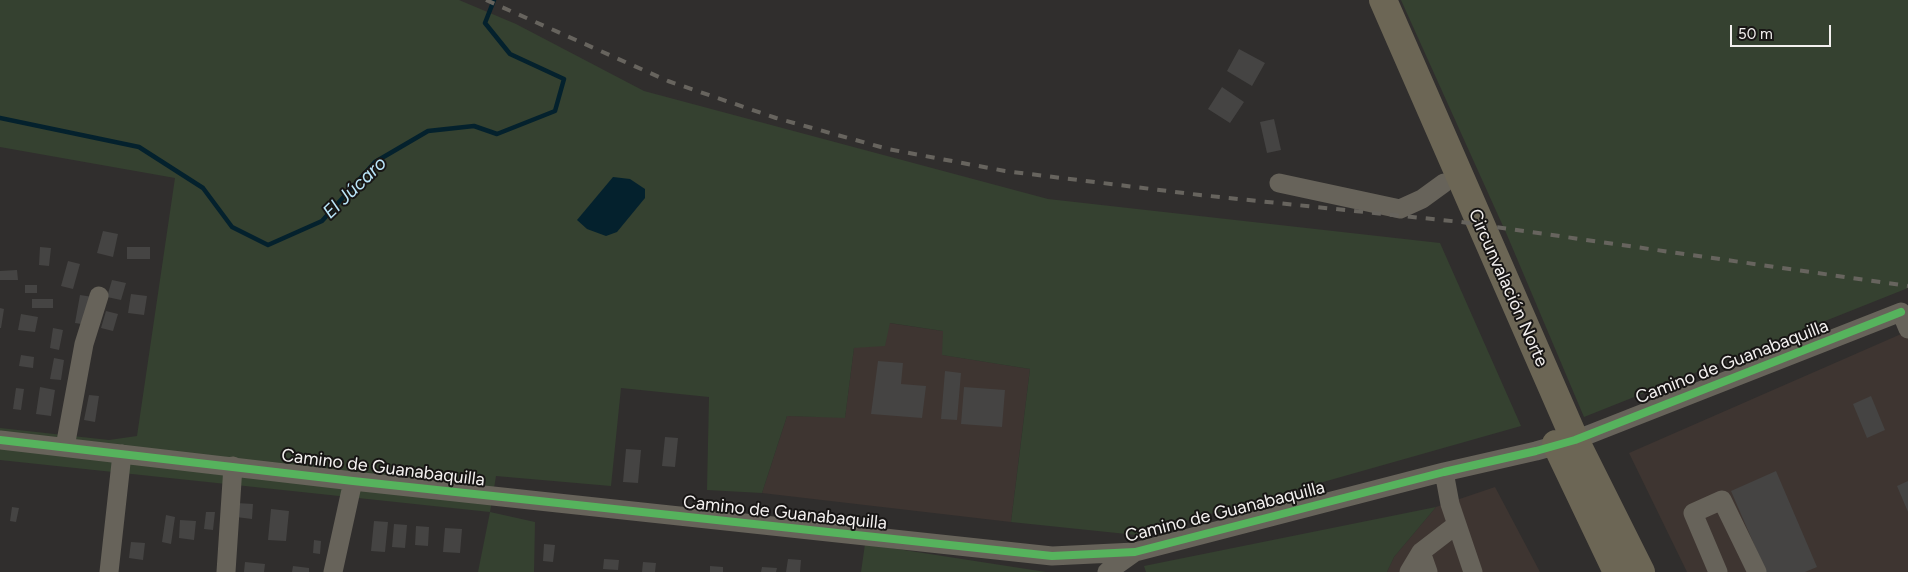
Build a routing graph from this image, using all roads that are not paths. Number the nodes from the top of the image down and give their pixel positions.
1 (1363, 0) edge
2 (1383, 0) edge
3 (1444, 183) junction
4 (1280, 184) dead end
5 (99, 296) dead end
6 (1908, 329) edge
7 (0, 440) edge
8 (1566, 443) junction
9 (64, 447) junction
10 (122, 454) junction
11 (233, 466) junction
12 (1444, 472) junction
13 (353, 481) junction
14 (1456, 525) junction
15 (1421, 552) junction
16 (1122, 565) edge
17 (109, 572) edge
18 (226, 572) edge
19 (333, 572) edge
20 (1409, 572) edge
21 (1428, 572) edge
22 (1473, 572) edge
23 (1617, 572) edge
24 (1641, 572) edge
25 (1718, 572) edge
26 (1757, 572) edge

1 - 3 highway, Circunvalación Norte
2 - 8 highway, Circunvalación Norte
3 - 4 street
3 - 8 highway, Circunvalación Norte
5 - 9 street
6 - 8 street, Camino de Guanabaquilla
7 - 9 street, Camino de Guanabaquilla
8 - 12 street, Camino de Guanabaquilla
8 - 23 highway, Circunvalación Norte
8 - 24 highway, Circunvalación Norte
9 - 10 street, Camino de Guanabaquilla
10 - 11 street, Camino de Guanabaquilla
10 - 17 street
11 - 13 street, Camino de Guanabaquilla
11 - 18 street
12 - 14 street
12 - 16 street, Camino de Guanabaquilla
13 - 16 street, Camino de Guanabaquilla
13 - 19 street
14 - 15 street
14 - 22 street
15 - 20 street
15 - 21 street
25 - 26 street

